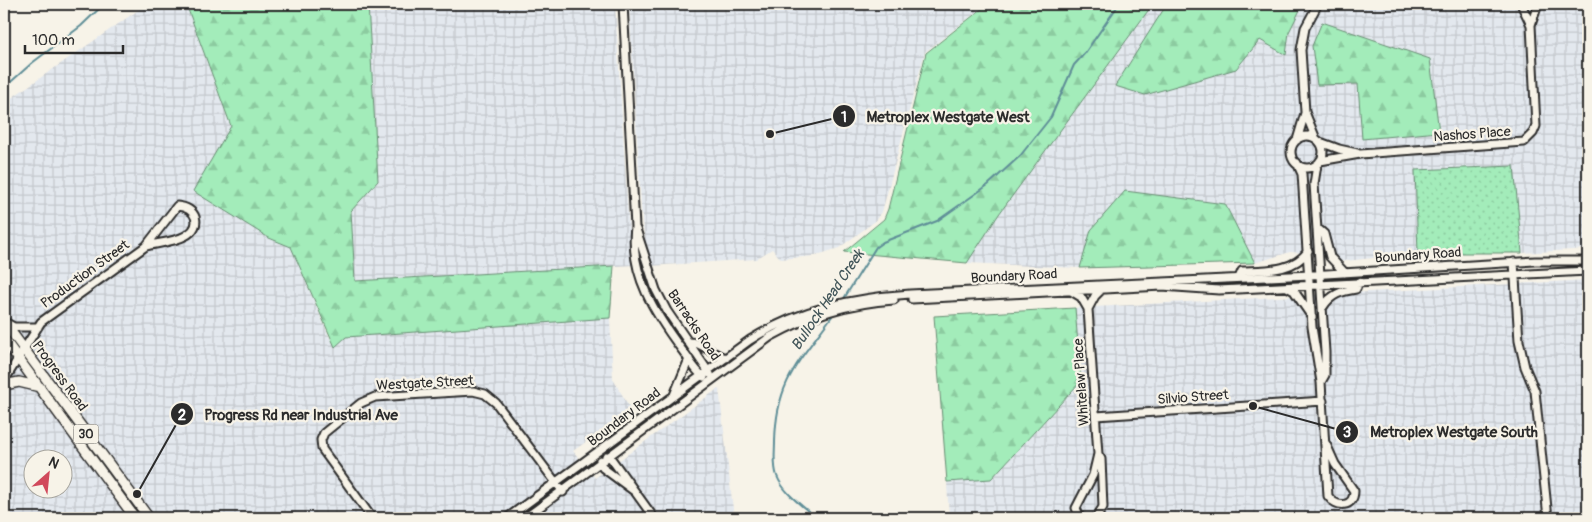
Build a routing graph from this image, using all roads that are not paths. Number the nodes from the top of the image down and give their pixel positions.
1 (624, 4) edge
2 (1318, 4) edge
3 (1521, 4) edge
4 (1538, 4) edge
5 (1531, 25) junction
6 (1305, 112) junction
7 (1297, 140) junction
8 (1318, 140) junction
9 (1360, 154) junction
10 (1296, 163) junction
11 (1319, 163) junction
12 (636, 227) junction
13 (1317, 228) junction
14 (146, 246) junction
15 (1308, 252) junction
16 (1588, 261) edge
17 (1514, 262) junction
18 (1588, 270) edge
19 (1344, 272) junction
20 (1515, 273) junction
21 (1320, 274) junction
22 (1310, 275) junction
23 (1239, 278) junction
24 (1359, 282) junction
25 (1321, 284) junction
26 (1310, 285) junction
27 (1285, 286) junction
28 (1102, 289) junction
29 (1071, 290) junction
30 (909, 296) junction
31 (1323, 307) junction
32 (1088, 309) junction
33 (805, 316) junction
34 (1312, 317) junction
35 (4, 322) edge
36 (38, 327) junction
37 (4, 339) edge
38 (689, 342) junction
39 (24, 349) junction
40 (18, 358) junction
41 (726, 358) junction
42 (689, 359) junction
43 (710, 370) junction
44 (702, 376) junction
45 (4, 381) edge
46 (711, 382) junction
47 (1321, 382) junction
48 (4, 385) edge
49 (40, 387) junction
50 (674, 395) junction
51 (1322, 401) junction
52 (1096, 416) junction
53 (1326, 444) junction
54 (599, 453) junction
55 (1098, 454) junction
56 (610, 457) junction
57 (601, 464) junction
58 (556, 482) junction
59 (563, 492) junction
60 (635, 492) junction
61 (135, 518) edge
62 (149, 518) edge
63 (372, 518) edge
64 (507, 518) edge
65 (525, 518) edge
66 (654, 518) edge
67 (1080, 518) edge
68 (1096, 518) edge
69 (1548, 518) edge

1 - 12 street, Barracks Road
2 - 6 street
3 - 5 street, Nashos Place
4 - 5 street, Nashos Place
5 - 9 street, Nashos Place
6 - 7 street
6 - 8 street
7 - 8 street
7 - 10 street
8 - 9 street, Nashos Place
8 - 11 street
9 - 11 street, Nashos Place
10 - 11 street
10 - 15 street
11 - 13 street
12 - 38 street, Barracks Road
12 - 42 street, Barracks Road
13 - 19 street
13 - 21 street
14 - 14 street, Production Street
14 - 36 street, Production Street
15 - 22 street
15 - 23 street
16 - 17 street, Boundary Road
17 - 19 street, Boundary Road
17 - 20 street
18 - 20 street, Boundary Road
19 - 21 street, Boundary Road
20 - 24 street, Boundary Road
20 - 69 street
21 - 22 street, Boundary Road
21 - 25 street
22 - 23 street, Boundary Road
22 - 26 street
23 - 30 street, Boundary Road
24 - 25 street, Boundary Road
24 - 31 street
25 - 26 street, Boundary Road
25 - 31 street
26 - 27 street, Boundary Road
26 - 34 street
27 - 28 street, Boundary Road
27 - 34 street
28 - 29 street, Boundary Road
28 - 32 street
29 - 30 street, Boundary Road
29 - 32 street
30 - 33 street, Boundary Road
31 - 47 street
32 - 52 street, Whitelaw Place
33 - 41 street, Boundary Road
33 - 46 street, Boundary Road
34 - 47 street
35 - 36 street
35 - 39 main road, Progress Road / 30
36 - 39 street, Production Street
37 - 40 main road, Progress Road / 30
38 - 41 street
38 - 43 street, Barracks Road
39 - 40 street, Production Street
39 - 62 main road, Progress Road / 30
40 - 45 street, Production Street
40 - 49 main road, Progress Road / 30
41 - 43 street, Boundary Road
42 - 44 street, Barracks Road
42 - 50 street
43 - 44 street, Boundary Road
43 - 46 street, Barracks Road
44 - 46 street, Barracks Road
44 - 50 street, Boundary Road
46 - 56 street, Boundary Road
47 - 51 street
48 - 49 main road
49 - 61 main road, Progress Road / 30
50 - 54 street, Boundary Road
51 - 52 street, Silvio Street
51 - 53 street
52 - 55 street, Whitelaw Place
53 - 53 street
54 - 56 street
54 - 57 street
54 - 58 street, Boundary Road
55 - 67 street, Whitelaw Place
55 - 68 street, Whitelaw Place
56 - 57 street, Boundary Road
56 - 60 street
57 - 59 street, Boundary Road
57 - 60 street
58 - 59 street, Westgate Street
58 - 63 street, Westgate Street
58 - 64 street, Boundary Road
59 - 65 street, Boundary Road
60 - 66 street

